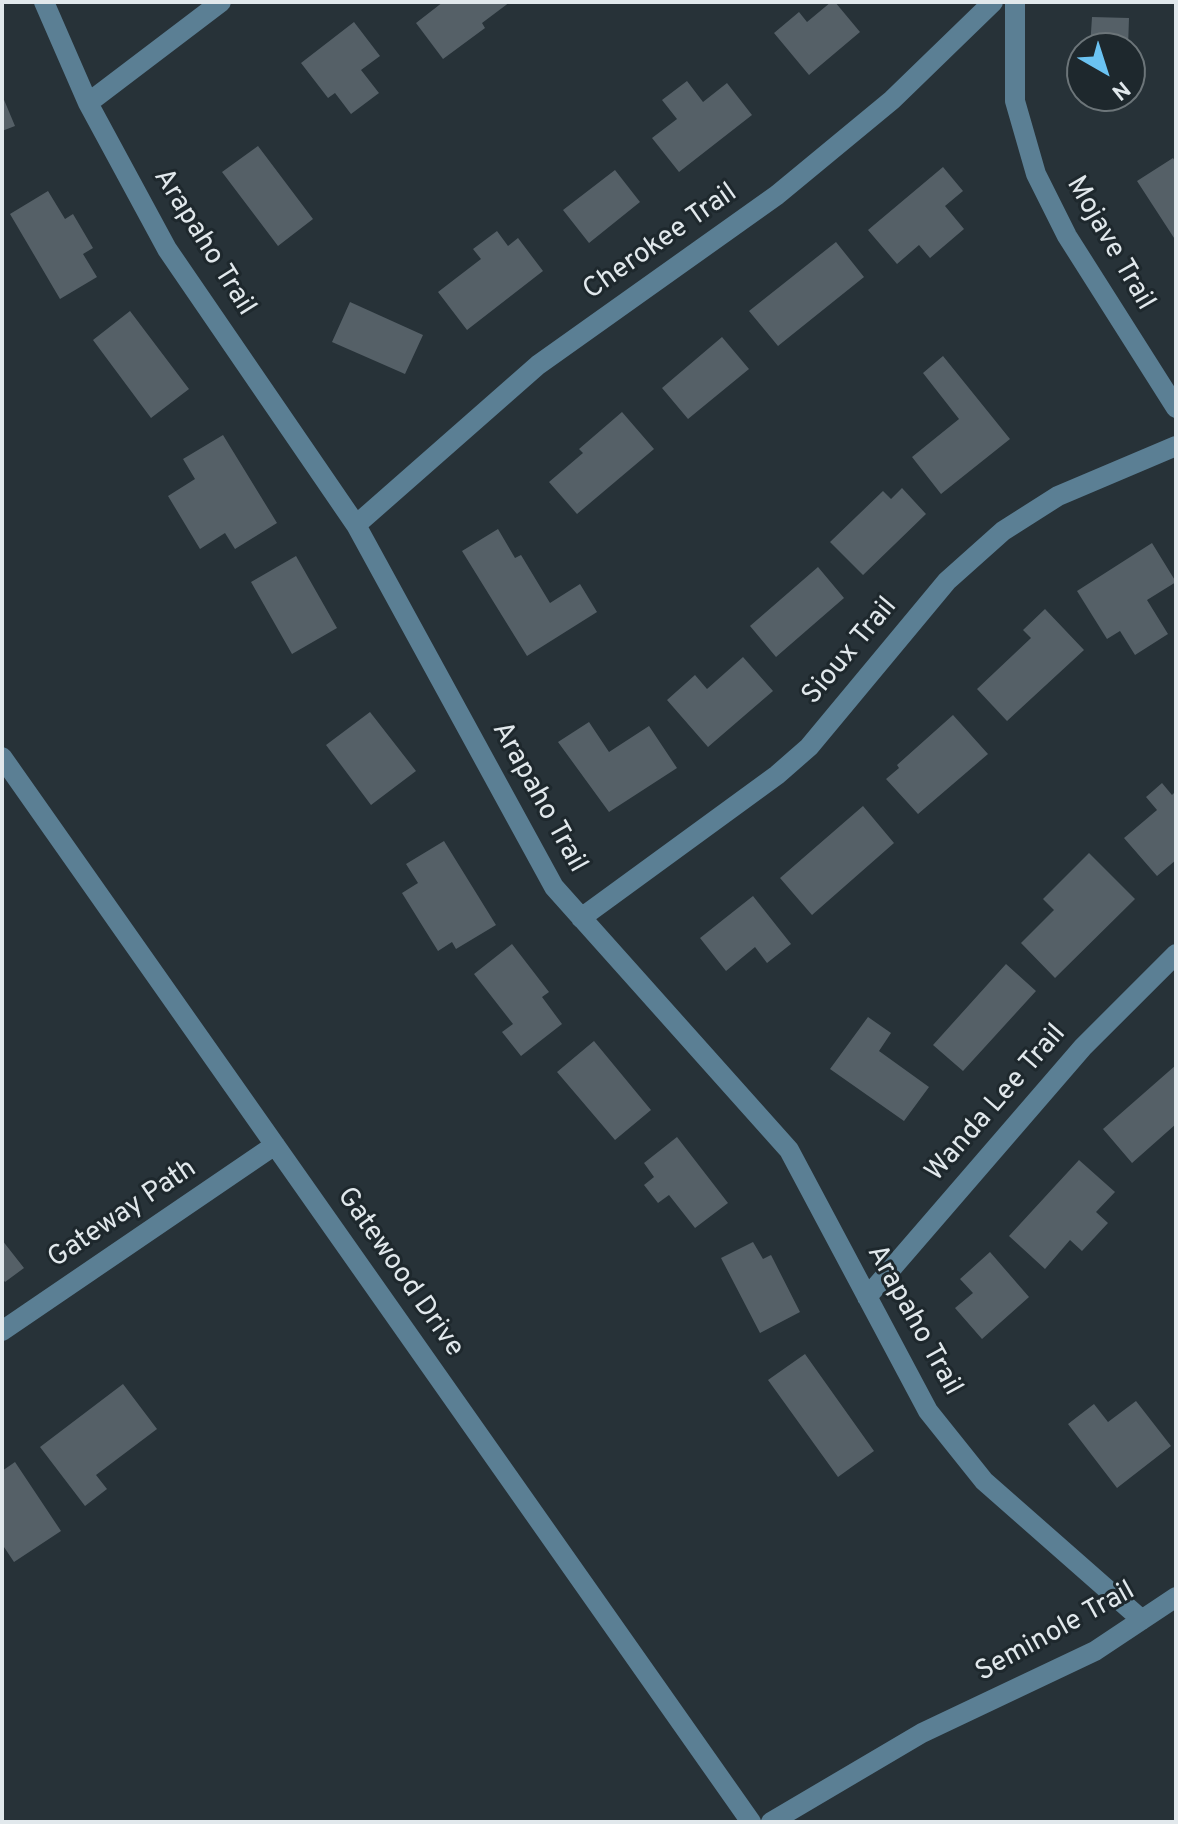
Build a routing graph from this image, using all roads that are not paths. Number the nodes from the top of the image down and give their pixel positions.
1 (44, 2) edge
2 (221, 2) edge
3 (993, 2) edge
4 (1015, 2) edge
5 (88, 103) junction
6 (1176, 408) edge
7 (1176, 446) edge
8 (356, 525) junction
9 (2, 757) edge
10 (581, 918) junction
11 (1176, 954) edge
12 (275, 1145) junction
13 (867, 1297) junction
14 (2, 1331) edge
15 (1176, 1597) edge
16 (1142, 1620) junction
17 (751, 1822) edge
18 (771, 1822) edge

1 - 5 street, Arapaho Trail
2 - 5 street
3 - 8 street, Cherokee Trail
4 - 6 street, Mojave Trail
5 - 8 street, Arapaho Trail
7 - 10 street, Sioux Trail
8 - 10 street, Arapaho Trail
9 - 12 street, Gatewood Drive
10 - 13 street, Arapaho Trail
11 - 13 street, Wanda Lee Trail
12 - 14 street, Gateway Path
12 - 17 street, Gatewood Drive
13 - 16 street, Arapaho Trail
15 - 16 street, Seminole Trail
16 - 18 street, Seminole Trail

